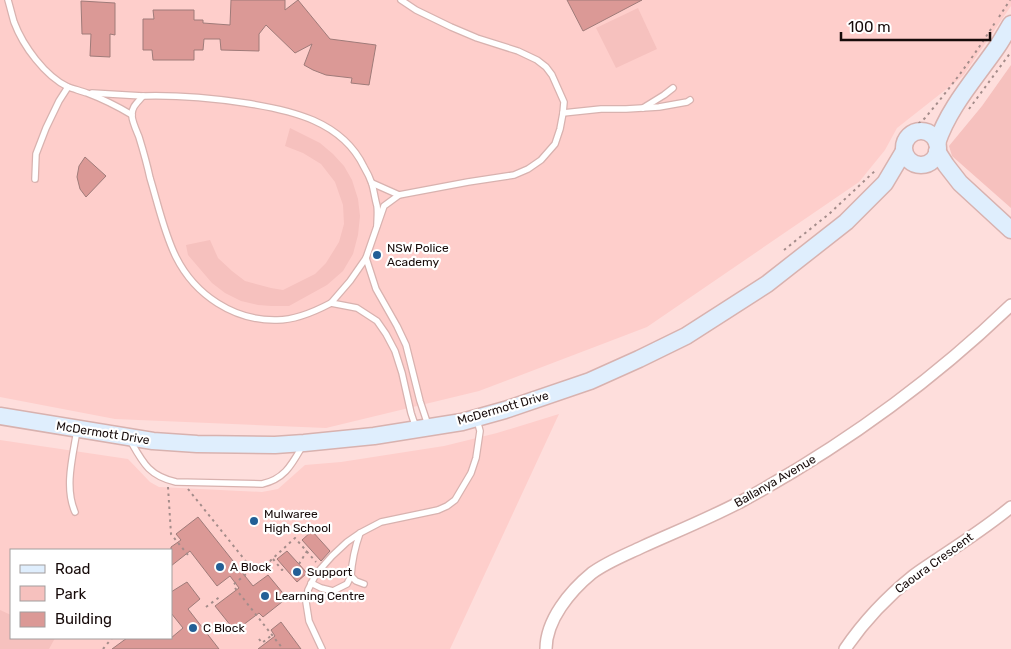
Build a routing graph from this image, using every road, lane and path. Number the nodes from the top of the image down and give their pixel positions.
1 (8, 0) edge
2 (401, 0) edge
3 (1010, 0) edge
4 (1011, 24) edge
5 (1011, 52) edge
6 (68, 87) junction
7 (673, 88) dead end
8 (88, 93) junction
9 (143, 96) junction
10 (690, 100) dead end
11 (642, 108) junction
12 (959, 111) junction
13 (564, 113) junction
14 (132, 116) junction
15 (920, 132) junction
16 (901, 147) junction
17 (937, 147) junction
18 (882, 165) dead end
19 (919, 165) junction
20 (35, 179) dead end
21 (372, 183) junction
22 (885, 183) junction
23 (960, 183) junction
24 (399, 195) junction
25 (377, 225) junction
26 (1011, 230) edge
27 (784, 250) dead end
28 (366, 258) junction
29 (331, 302) junction
30 (1011, 305) edge
31 (0, 416) edge
32 (476, 418) junction
33 (423, 427) junction
34 (77, 429) junction
35 (128, 438) junction
36 (304, 443) junction
37 (168, 487) dead end
38 (186, 488) dead end
39 (1011, 507) edge
40 (75, 512) dead end
41 (360, 533) junction
42 (310, 548) dead end
43 (306, 551) junction
44 (188, 555) dead end
45 (272, 559) junction
46 (299, 564) dead end
47 (318, 564) dead end
48 (284, 568) dead end
49 (252, 569) junction
50 (351, 576) junction
51 (311, 583) junction
52 (364, 584) dead end
53 (221, 596) dead end
54 (206, 607) dead end
55 (272, 636) junction
56 (111, 639) edge
57 (258, 639) dead end
58 (103, 649) edge
59 (283, 649) edge
60 (322, 649) edge
61 (546, 649) edge
62 (845, 649) edge

1 - 6 lane
2 - 13 lane
3 - 16 path
4 - 12 main road
5 - 12 path
6 - 8 lane
6 - 20 lane
7 - 11 lane
8 - 9 lane
8 - 14 lane
9 - 14 lane
9 - 21 lane
10 - 11 lane
11 - 13 lane
12 - 15 main road
12 - 17 main road
13 - 24 lane
14 - 29 lane
15 - 16 main road
15 - 17 main road
16 - 19 main road
16 - 22 main road, McDermott Drive
17 - 19 main road
17 - 23 main road
18 - 27 path
19 - 22 main road, McDermott Drive
19 - 23 main road
21 - 24 lane
21 - 25 lane
22 - 32 main road, McDermott Drive
23 - 26 main road
24 - 25 lane
25 - 28 lane
28 - 29 lane
28 - 33 lane
29 - 33 lane
30 - 61 street, Ballanya Avenue
31 - 34 main road, McDermott Drive
32 - 33 main road, McDermott Drive
32 - 41 lane
33 - 36 main road, McDermott Drive
34 - 35 main road, McDermott Drive
34 - 40 lane
35 - 36 main road, McDermott Drive
35 - 36 lane
37 - 44 path
38 - 49 path
39 - 62 street, Caoura Crescent
41 - 50 lane
41 - 51 lane
42 - 43 path
43 - 45 path
43 - 46 path
43 - 47 path
45 - 48 path
45 - 49 path
49 - 55 path
50 - 51 lane
50 - 52 lane
51 - 60 lane
53 - 54 path
55 - 57 path
55 - 59 path
56 - 58 path

